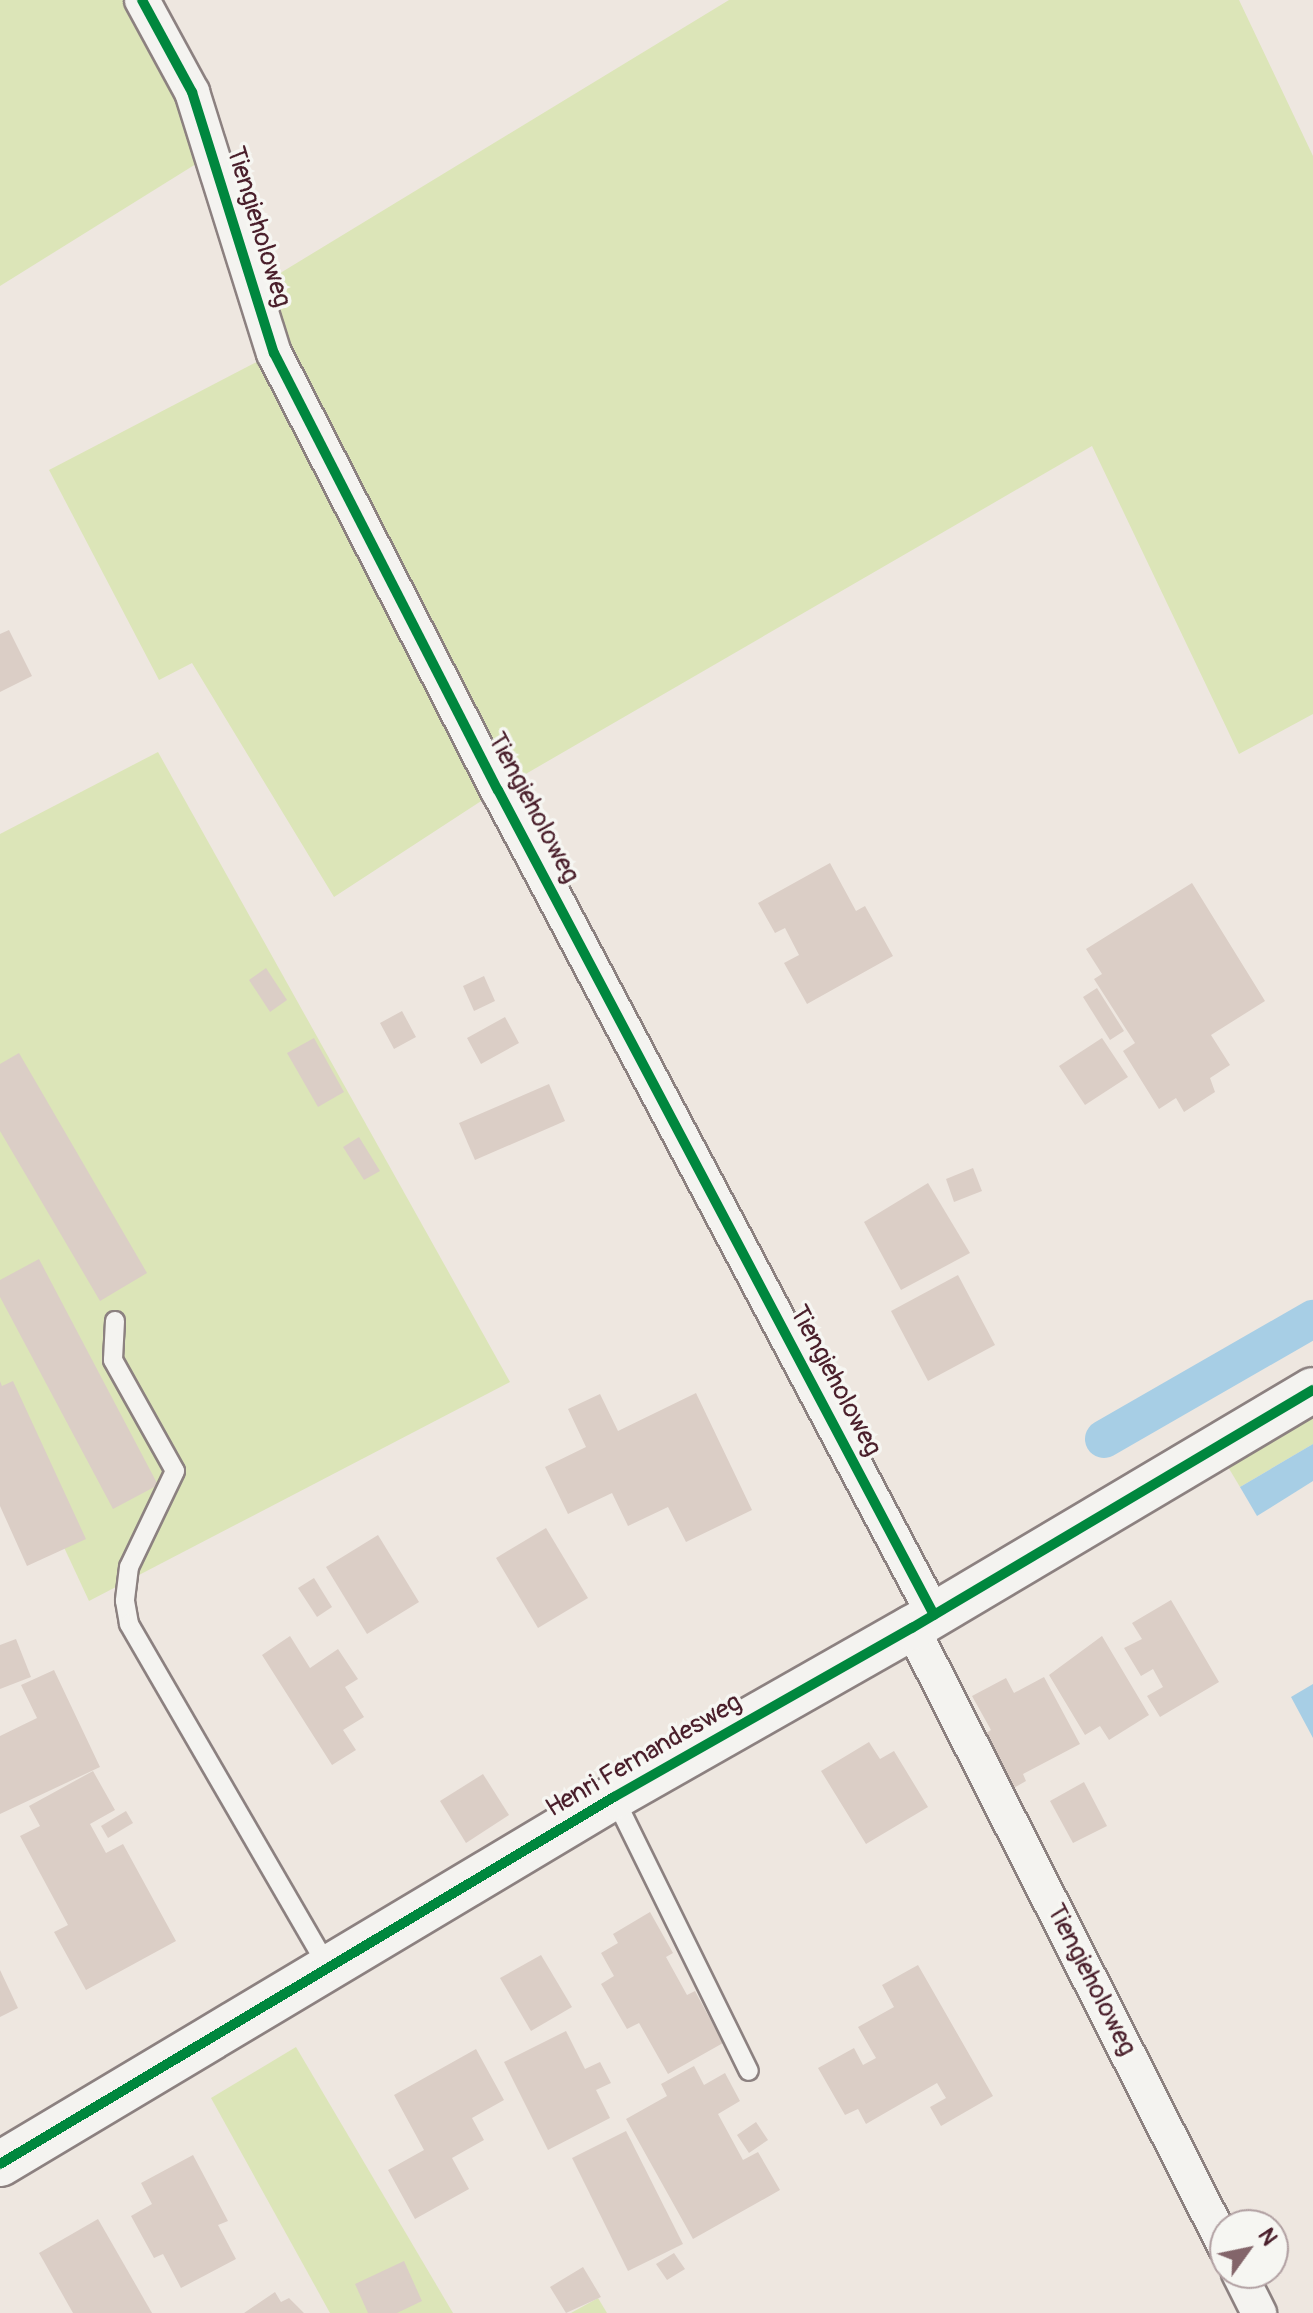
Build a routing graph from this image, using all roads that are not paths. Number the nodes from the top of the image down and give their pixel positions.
1 (142, 0) edge
2 (115, 1321) dead end
3 (1313, 1390) edge
4 (923, 1621) junction
5 (614, 1797) junction
6 (329, 1969) junction
7 (749, 2071) dead end
8 (0, 2164) edge
9 (1209, 2213) edge
10 (1247, 2289) edge
11 (1259, 2313) edge

1 - 4 street, Tiengieholoweg
2 - 6 lane
3 - 4 street, Henri Fernandesweg
4 - 5 street, Henri Fernandesweg
4 - 9 street, Tiengieholoweg
5 - 6 street, Henri Fernandesweg
5 - 7 lane
6 - 8 street, Henri Fernandesweg
10 - 11 street

